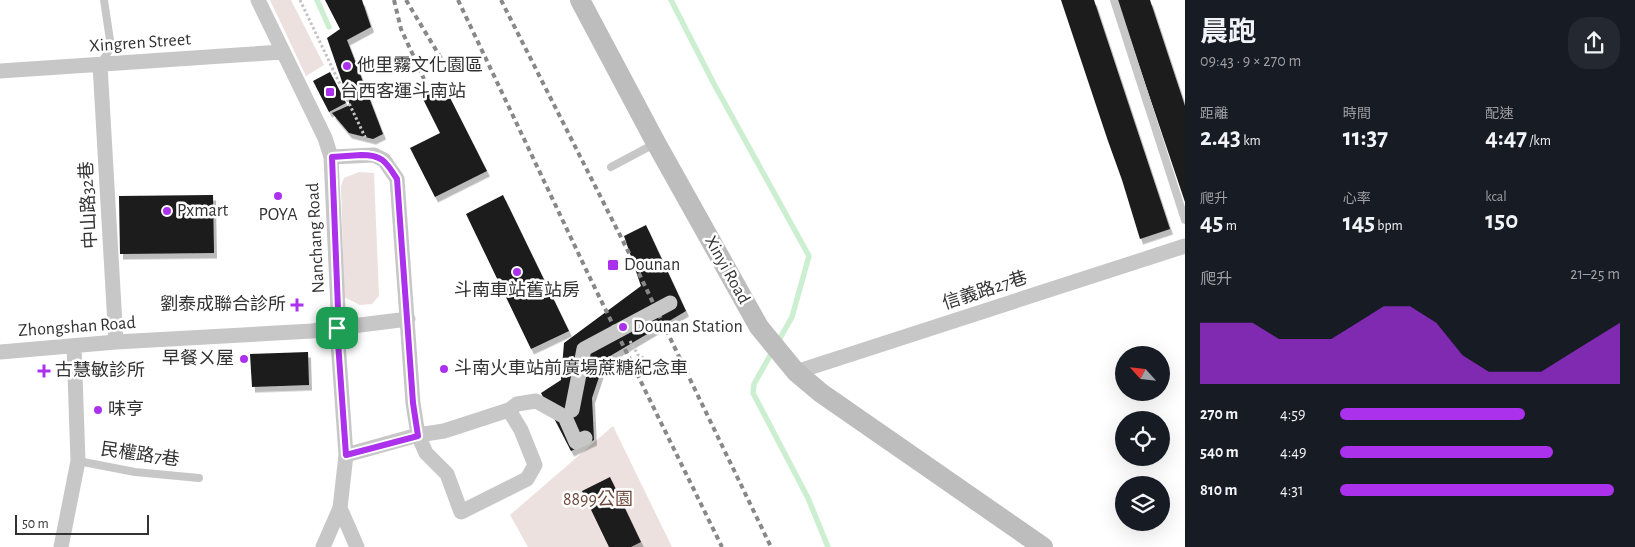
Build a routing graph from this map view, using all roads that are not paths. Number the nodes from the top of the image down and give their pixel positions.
1 (104, 0) edge
2 (258, 0) edge
3 (580, 0) edge
4 (1114, 0) edge
5 (282, 52) junction
6 (100, 64) junction
7 (0, 71) edge
8 (656, 144) junction
9 (332, 157) junction
10 (611, 167) dead end
11 (1185, 220) edge
12 (1185, 246) edge
13 (670, 304) dead end
14 (408, 319) junction
15 (337, 328) junction
16 (116, 342) junction
17 (74, 346) junction
18 (0, 352) edge
19 (796, 372) junction
20 (509, 410) junction
21 (572, 410) dead end
22 (418, 436) junction
23 (585, 438) dead end
24 (346, 455) junction
25 (78, 461) junction
26 (198, 478) dead end
27 (340, 508) junction
28 (61, 547) edge
29 (323, 547) edge
30 (357, 547) edge
31 (1043, 547) edge

1 - 6 lane
2 - 5 street, Nanchang Road
3 - 8 street, Xinyi Road
4 - 11 lane
5 - 6 street, Xingren Street
5 - 9 street, Nanchang Road
6 - 7 street, Xingren Street
6 - 16 street, 中山路32巷
8 - 10 lane
8 - 19 street, Xinyi Road
9 - 14 street
9 - 15 street, Nanchang Road
12 - 19 street, 信義路27巷
13 - 21 street, bridge
14 - 15 street, Zhongshan Road
14 - 22 street
15 - 16 street, Zhongshan Road
15 - 24 street, Nanchang Road
16 - 17 street, Zhongshan Road
17 - 18 street, Zhongshan Road
17 - 25 street
19 - 31 street, Xinyi Road
20 - 22 street
20 - 22 street
20 - 23 street
22 - 24 street
24 - 27 street, Nanchang Road
25 - 26 lane, 民權路7巷
25 - 28 street
27 - 29 street, Nanchang Road
27 - 30 street

